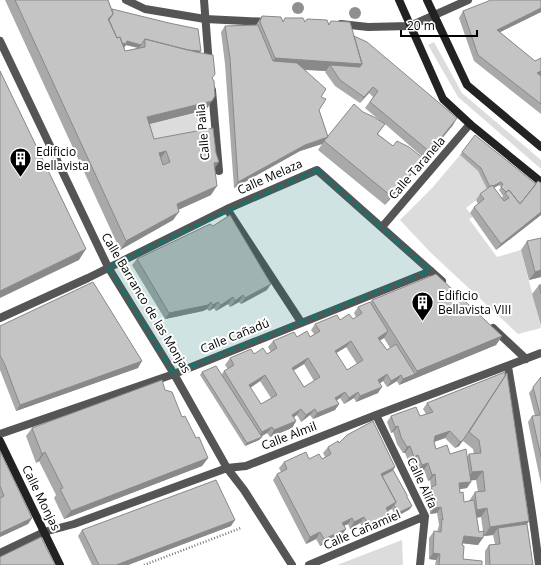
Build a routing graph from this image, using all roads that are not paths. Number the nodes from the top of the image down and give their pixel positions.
1 (126, 0) edge
2 (204, 0) edge
3 (399, 0) edge
4 (427, 0) edge
5 (468, 0) edge
6 (434, 15) junction
7 (205, 19) junction
8 (275, 22) edge
9 (329, 24) edge
10 (410, 26) junction
11 (0, 41) edge
12 (470, 124) junction
13 (541, 147) edge
14 (219, 171) edge
15 (541, 182) edge
16 (226, 209) junction
17 (382, 227) junction
18 (108, 267) junction
19 (431, 271) junction
20 (448, 287) edge
21 (0, 318) edge
22 (301, 322) junction
23 (487, 323) edge
24 (541, 353) edge
25 (526, 359) junction
26 (508, 366) junction
27 (174, 374) junction
28 (376, 415) junction
29 (0, 434) edge
30 (0, 441) edge
31 (227, 468) junction
32 (537, 515) edge
33 (425, 516) junction
34 (44, 532) junction
35 (0, 553) edge
36 (60, 565) edge
37 (292, 565) edge
38 (309, 565) edge
39 (420, 565) edge
40 (539, 565) edge

1 - 7 street
2 - 7 street, Calle Paila
3 - 10 street
4 - 6 street
5 - 6 street
6 - 10 street
6 - 13 street
7 - 8 street
7 - 14 street, Calle Paila
9 - 10 street
10 - 12 street
11 - 18 street, Calle Barranco de las Monjas
12 - 15 street
12 - 17 street, Calle Taranela
16 - 17 street, Calle Melaza
16 - 18 street, Calle Melaza
16 - 22 street
17 - 19 street, Calle Melaza
18 - 21 street, Calle Melaza
18 - 27 street, Calle Barranco de las Monjas
19 - 20 street, Calle Melaza
19 - 22 street, Calle Cañadú
22 - 27 street, Calle Cañadú
23 - 25 street
24 - 25 street, Calle Almil
25 - 26 street, Calle Almil
26 - 28 street, Calle Almil
26 - 32 street
27 - 29 street, Calle Cañadú
27 - 31 street, Calle Barranco de las Monjas
28 - 31 street, Calle Almil
28 - 33 street, Calle Alifa
30 - 34 street, Calle Monjas
31 - 34 street, Calle Almil
31 - 37 street, Calle Barranco de las Monjas
32 - 40 street
33 - 38 street, Calle Cañamiel
33 - 39 street, Calle Alifa
34 - 35 street, Calle Almil
34 - 36 street, Calle Monjas

